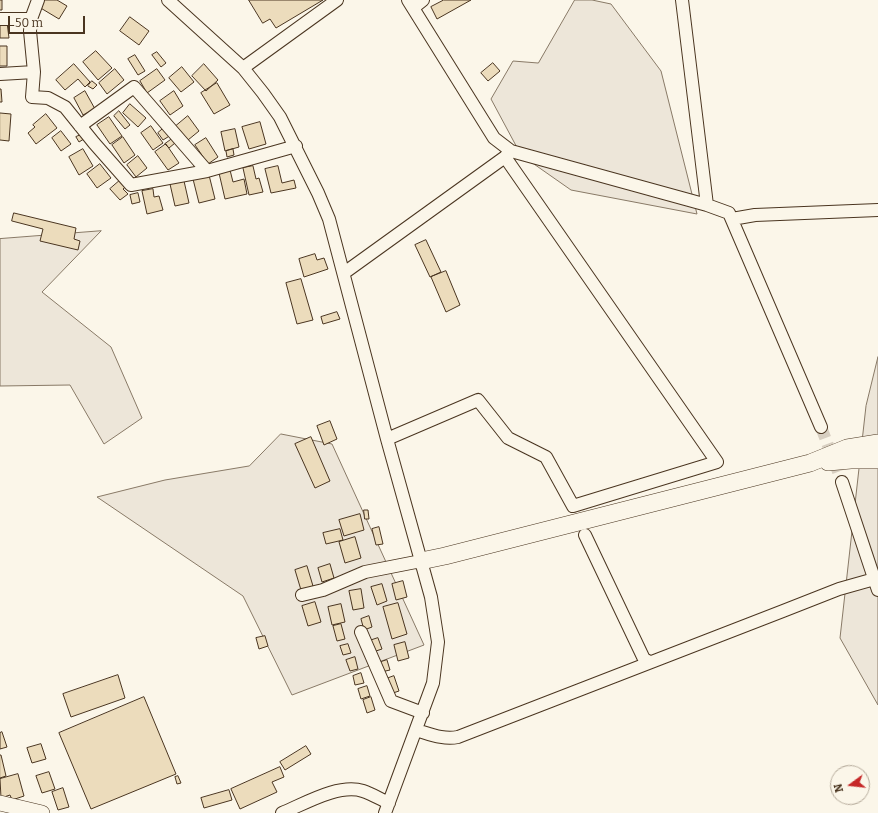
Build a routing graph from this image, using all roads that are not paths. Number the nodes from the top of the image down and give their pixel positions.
1 (38, 0) edge
2 (168, 0) edge
3 (337, 0) edge
4 (423, 0) edge
5 (682, 0) edge
6 (410, 4) edge
7 (0, 19) edge
8 (31, 19) junction
9 (243, 68) junction
10 (34, 72) junction
11 (0, 74) edge
12 (80, 126) junction
13 (296, 146) junction
14 (508, 154) junction
15 (207, 171) junction
16 (707, 205) junction
17 (878, 210) edge
18 (732, 219) junction
19 (344, 273) junction
20 (821, 427) tunnel mouth
21 (387, 439) junction
22 (878, 443) edge
23 (878, 460) edge
24 (810, 463) junction
25 (842, 482) tunnel mouth
26 (585, 535) dead end
27 (421, 561) junction
28 (877, 583) edge
29 (302, 595) dead end
30 (361, 632) dead end
31 (650, 662) junction
32 (422, 712) junction
33 (416, 730) junction
34 (0, 803) edge
35 (387, 808) edge
36 (42, 813) edge
37 (282, 813) edge

1 - 8 street
2 - 9 street
3 - 9 street
4 - 6 street
5 - 16 street
6 - 14 street
7 - 8 street
8 - 10 street
9 - 13 street
10 - 11 street
10 - 12 street
12 - 15 street
12 - 15 street
13 - 15 street
13 - 19 street
14 - 16 street
14 - 19 street
14 - 21 street
16 - 18 street
17 - 18 street
18 - 20 street
19 - 21 street
21 - 27 street
22 - 24 highway
23 - 24 highway
24 - 27 highway
25 - 28 street
26 - 31 street
27 - 29 street
27 - 32 street
28 - 31 street
30 - 32 street
31 - 33 street
32 - 33 street
33 - 35 street
34 - 36 main road
35 - 37 street

